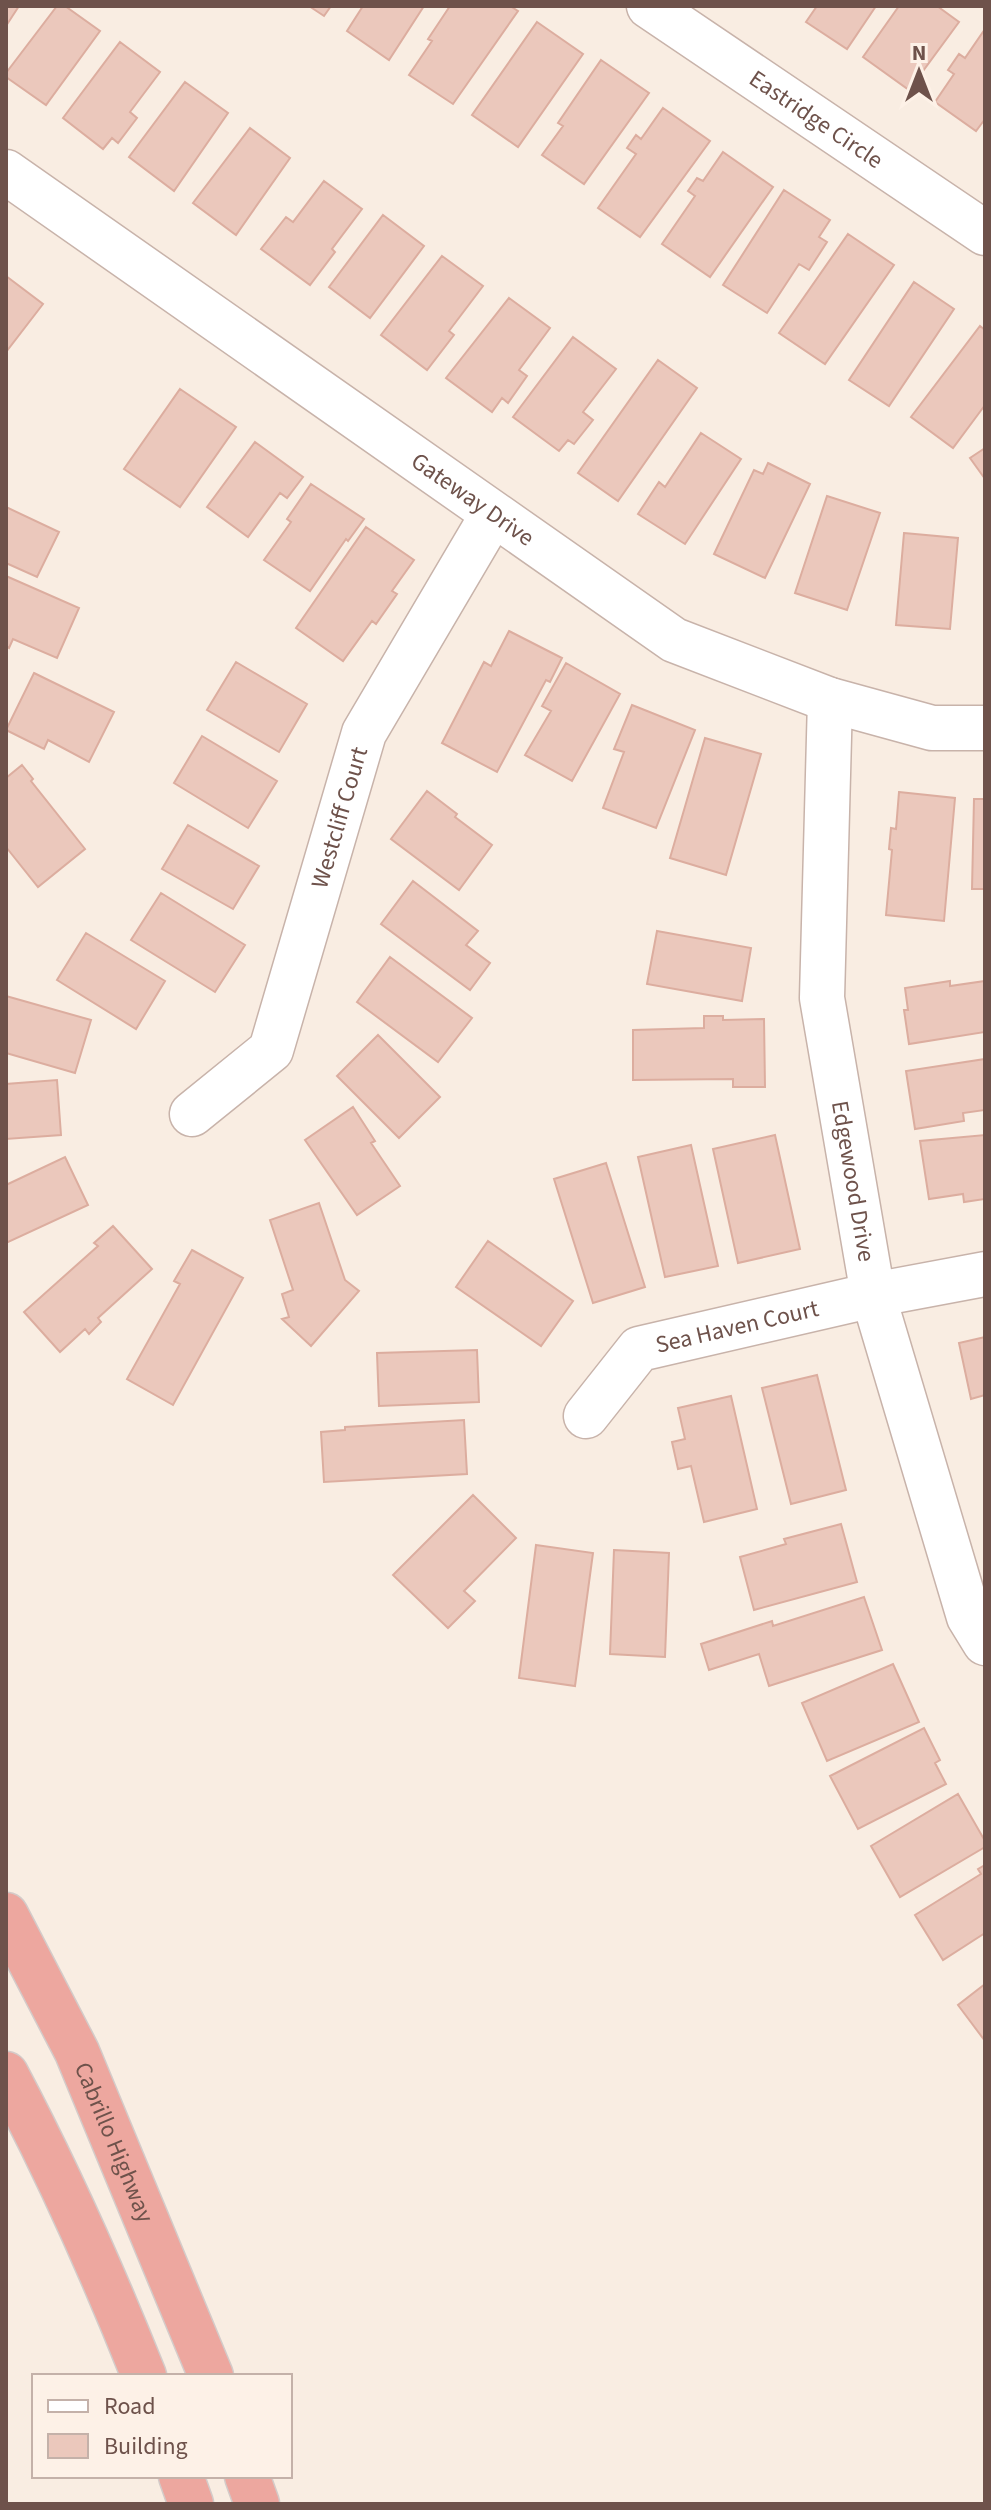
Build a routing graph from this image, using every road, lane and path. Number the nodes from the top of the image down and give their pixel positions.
1 (649, 6) edge
2 (6, 172) edge
3 (985, 233) edge
4 (493, 514) junction
5 (830, 700) junction
6 (985, 728) edge
7 (192, 1114) dead end
8 (985, 1274) edge
9 (873, 1295) junction
10 (586, 1416) dead end
11 (985, 1643) edge
12 (6, 1915) edge
13 (6, 2074) edge
14 (143, 2374) edge
15 (210, 2374) edge
16 (182, 2478) edge
17 (248, 2478) edge
18 (191, 2504) edge
19 (257, 2504) edge

1 - 3 street, Eastridge Circle
2 - 4 street, Gateway Drive
4 - 5 street, Gateway Drive
4 - 7 street, Westcliff Court
5 - 6 street, Gateway Drive
5 - 9 street, Edgewood Drive
8 - 9 street, Sea Haven Court
9 - 10 street, Sea Haven Court
9 - 11 street, Edgewood Drive
12 - 15 highway, Cabrillo Highway
13 - 14 highway
16 - 18 highway
17 - 19 highway

